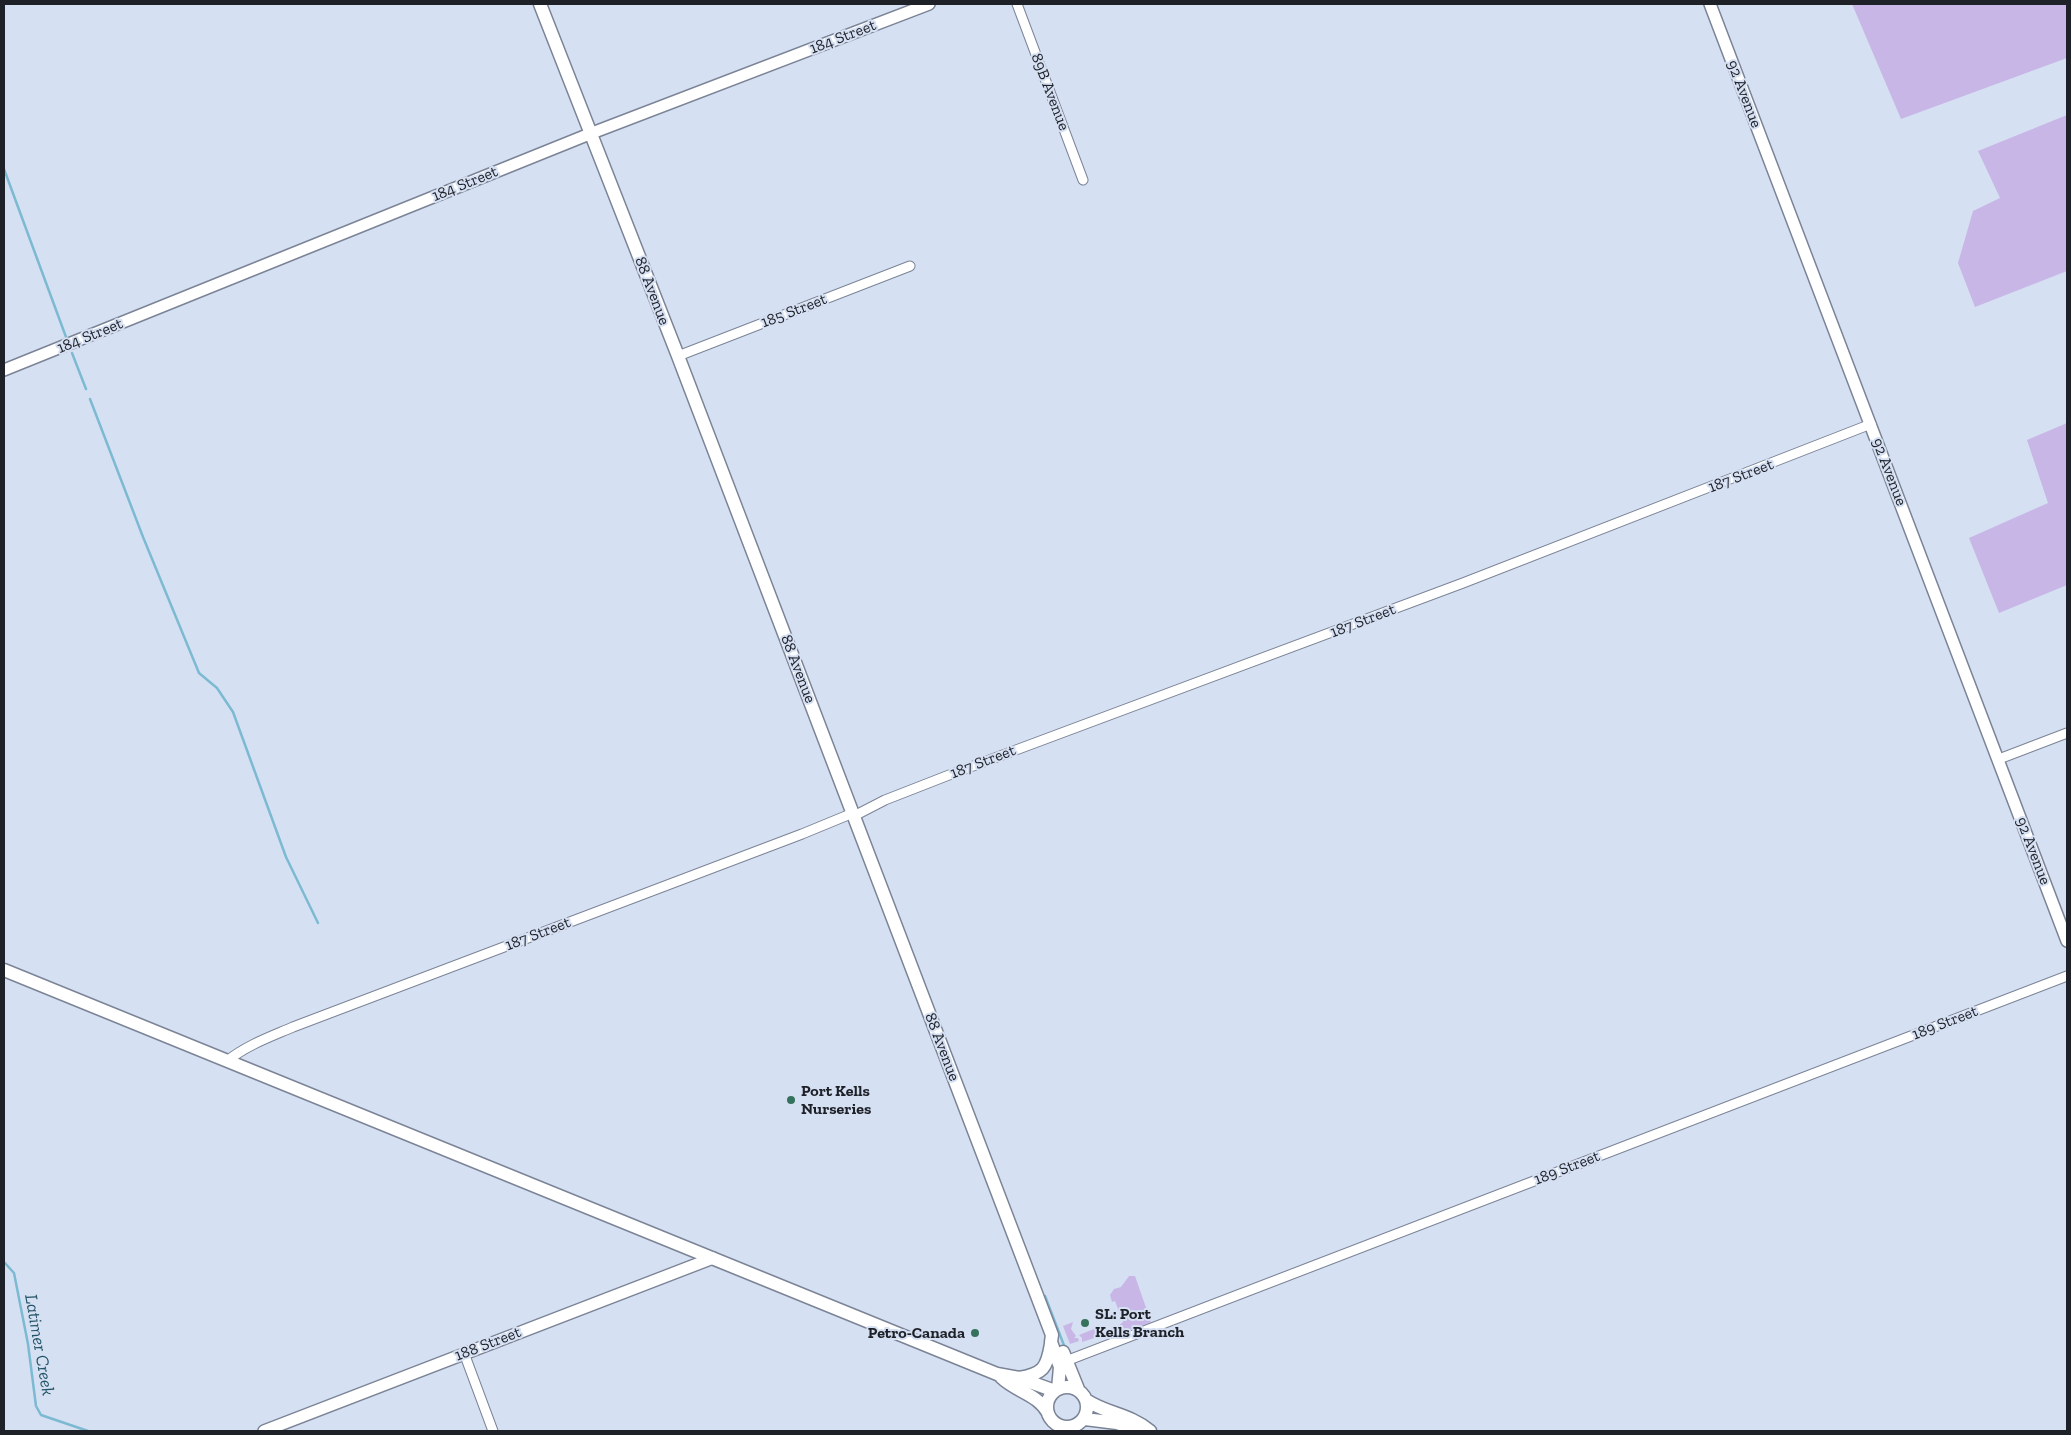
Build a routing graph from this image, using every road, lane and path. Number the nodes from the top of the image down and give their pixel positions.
1 (540, 4) edge
2 (929, 4) edge
3 (1017, 4) edge
4 (1710, 4) edge
5 (592, 133) junction
6 (1083, 180) dead end
7 (910, 266) dead end
8 (678, 356) junction
9 (4, 370) edge
10 (1871, 424) junction
11 (2067, 733) edge
12 (1999, 760) junction
13 (853, 814) junction
14 (2067, 941) edge
15 (4, 970) edge
16 (2067, 976) edge
17 (227, 1061) junction
18 (713, 1258) junction
19 (1052, 1339) junction
20 (464, 1354) junction
21 (1066, 1361) junction
22 (997, 1374) junction
23 (1019, 1378) junction
24 (1078, 1389) junction
25 (1057, 1390) junction
26 (1086, 1400) junction
27 (1048, 1413) junction
28 (1116, 1423) junction
29 (1086, 1424) edge
30 (1067, 1429) edge
31 (264, 1431) edge
32 (493, 1431) edge
33 (1105, 1431) edge
34 (1148, 1431) edge

1 - 5 main road, 88 Avenue
2 - 5 street, 184 Street
3 - 6 street, 89B Avenue
4 - 10 street, 92 Avenue
5 - 8 main road, 88 Avenue
5 - 9 street, 184 Street
7 - 8 street, 185 Street
8 - 13 main road, 88 Avenue
10 - 12 street, 92 Avenue
10 - 13 street, 187 Street
11 - 12 street
12 - 14 street, 92 Avenue
13 - 17 street, 187 Street
13 - 19 main road, 88 Avenue
15 - 17 main road
16 - 21 street, 189 Street
17 - 18 main road
18 - 20 street, 188 Street
18 - 22 main road
19 - 21 main road, 88 Avenue
19 - 23 main road
19 - 25 main road, 88 Avenue
20 - 31 street, 188 Street
20 - 32 street
21 - 24 main road, 88 Avenue
22 - 23 main road
22 - 27 main road
23 - 25 main road
24 - 25 main road
24 - 26 main road
25 - 27 main road
26 - 29 main road
26 - 34 main road
27 - 30 main road
28 - 29 main road
28 - 33 main road
28 - 34 main road
29 - 30 main road

